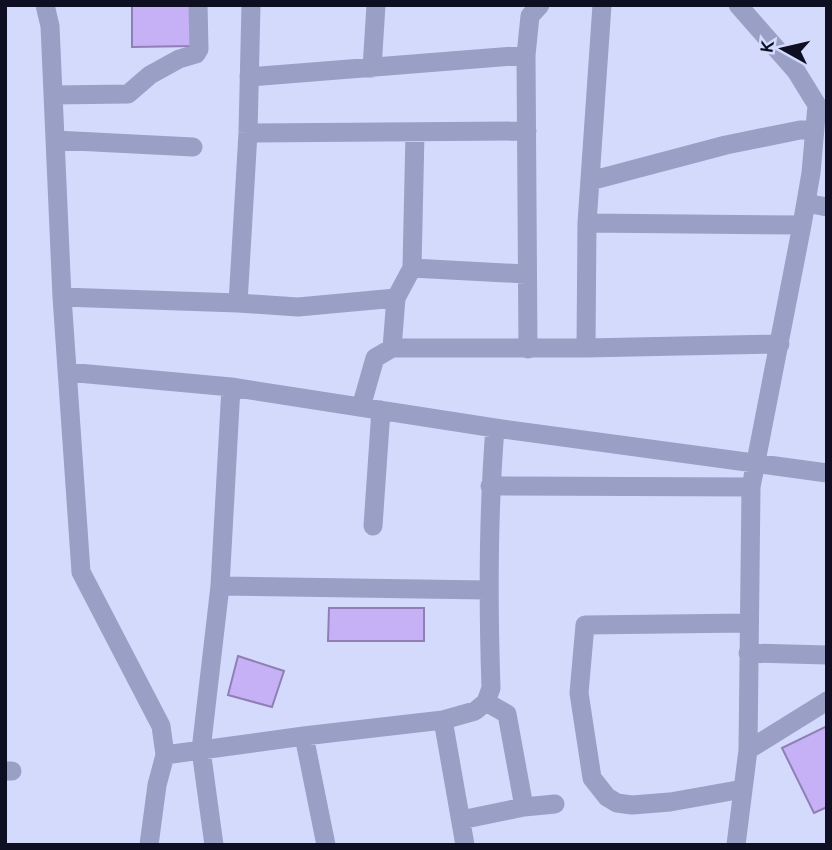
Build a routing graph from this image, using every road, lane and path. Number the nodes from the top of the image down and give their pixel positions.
1 (45, 5) edge
2 (198, 5) edge
3 (251, 5) edge
4 (376, 5) edge
5 (540, 5) edge
6 (602, 5) edge
7 (738, 5) edge
8 (526, 55) junction
9 (372, 68) junction
10 (249, 77) junction
11 (53, 95) junction
12 (822, 103) edge
13 (815, 130) junction
14 (527, 131) junction
15 (415, 132) junction
16 (248, 133) junction
17 (55, 140) junction
18 (194, 147) dead end
19 (590, 181) junction
20 (806, 203) junction
21 (827, 207) edge
22 (587, 223) junction
23 (802, 225) junction
24 (412, 268) junction
25 (526, 274) junction
26 (61, 296) junction
27 (396, 298) junction
28 (238, 303) junction
29 (780, 344) junction
30 (392, 348) junction
31 (586, 348) junction
32 (528, 349) junction
33 (67, 372) junction
34 (231, 387) junction
35 (371, 409) junction
36 (495, 428) junction
37 (755, 463) junction
38 (827, 473) edge
39 (490, 486) junction
40 (751, 487) junction
41 (373, 526) dead end
42 (220, 586) junction
43 (488, 590) junction
44 (748, 624) junction
45 (748, 653) junction
46 (827, 655) edge
47 (827, 701) edge
48 (486, 702) junction
49 (443, 720) junction
50 (304, 736) junction
51 (201, 750) junction
52 (748, 750) junction
53 (165, 755) junction
54 (743, 789) junction
55 (555, 804) dead end
56 (524, 807) junction
57 (461, 820) junction
58 (149, 845) edge
59 (214, 845) edge
60 (326, 845) edge
61 (465, 845) edge
62 (736, 845) edge

1 - 11 street
2 - 11 street
3 - 10 street
4 - 9 street
5 - 8 street
6 - 19 street
7 - 12 street
8 - 9 street
8 - 14 street
9 - 10 street
10 - 16 street
11 - 17 street
12 - 13 street
13 - 19 street
13 - 20 street
14 - 15 street
14 - 25 street
15 - 16 street
15 - 24 street
16 - 28 street
17 - 18 street
17 - 26 street
19 - 22 street
20 - 21 street
20 - 23 street
22 - 23 street
22 - 31 street
23 - 29 street
24 - 25 street
24 - 27 street
25 - 32 street
26 - 28 street
26 - 33 street
27 - 28 street
27 - 30 street
29 - 31 street
29 - 37 street
30 - 32 street
30 - 35 street
31 - 32 street
33 - 34 street
33 - 53 street
34 - 35 street
34 - 42 street
35 - 36 street
35 - 41 street
36 - 37 street
36 - 39 street
37 - 38 street
37 - 40 street
39 - 40 street
39 - 43 street
40 - 44 street
42 - 43 street
42 - 51 street
43 - 48 street
44 - 45 street
44 - 54 street
45 - 46 street
45 - 52 street
47 - 52 street
48 - 49 street
48 - 56 street
49 - 50 street
49 - 57 street
50 - 51 street
50 - 60 street
51 - 53 street
51 - 59 street
52 - 54 street
53 - 58 street
54 - 62 street
55 - 56 street
56 - 57 street
57 - 61 street

